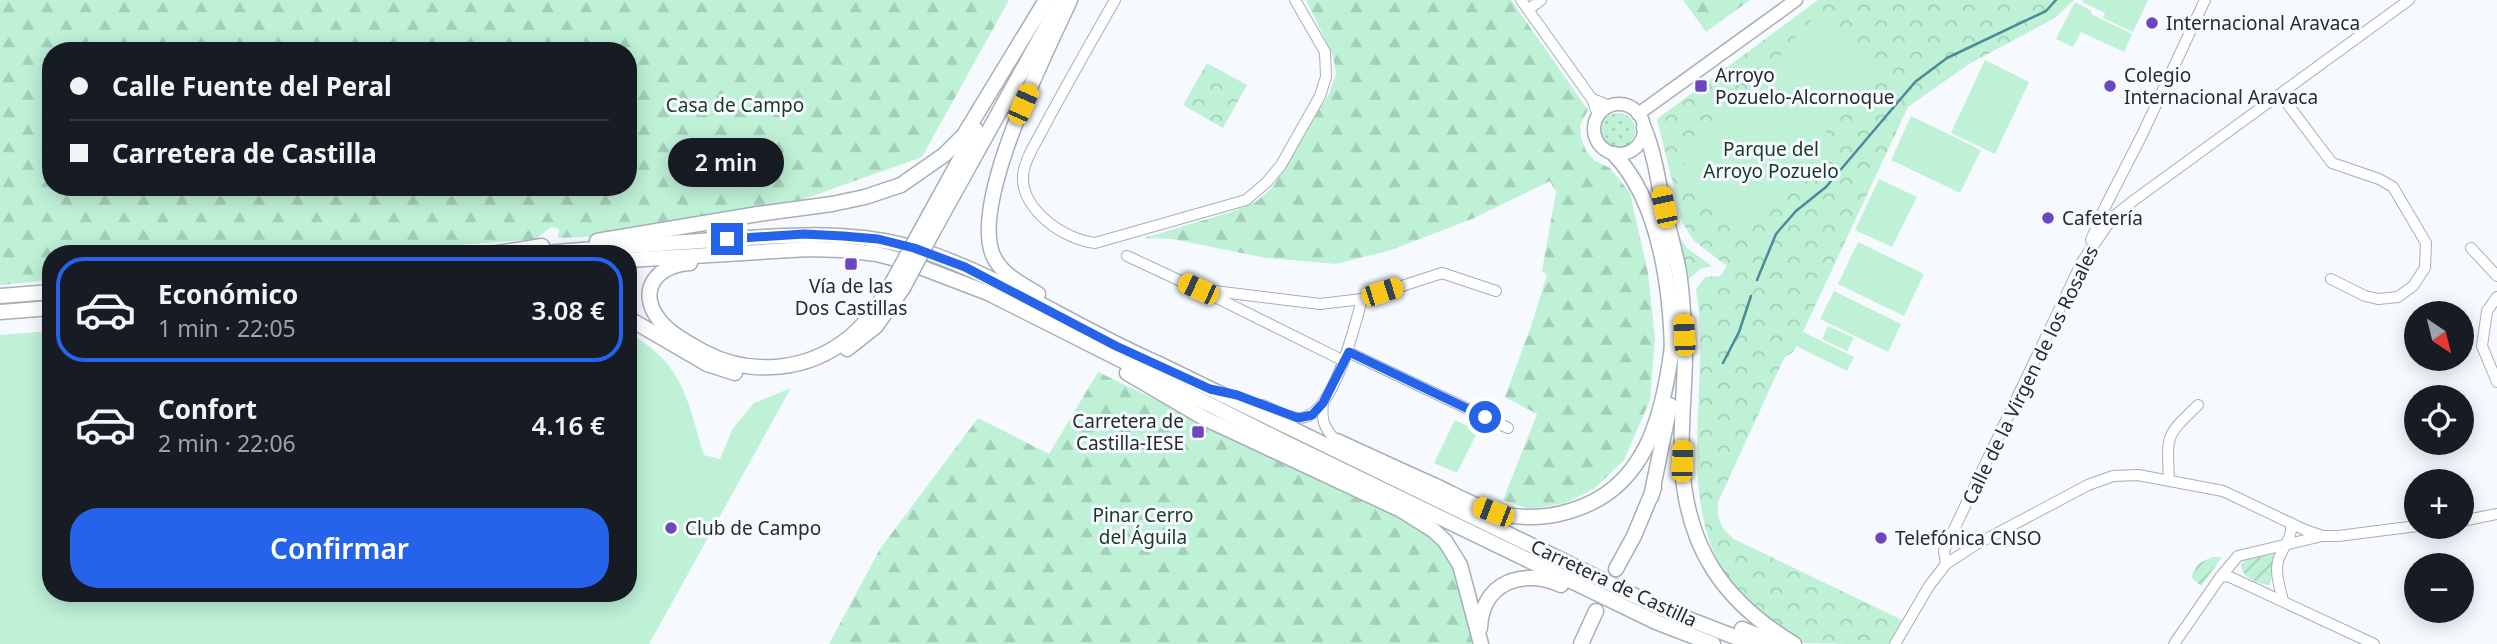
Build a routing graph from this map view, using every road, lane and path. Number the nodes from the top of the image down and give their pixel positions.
1 (1061, 0) edge
2 (1070, 0) edge
3 (1115, 0) edge
4 (1295, 0) edge
5 (1521, 0) edge
6 (1541, 0) edge
7 (1797, 0) edge
8 (2205, 0) edge
9 (2398, 0) edge
10 (2409, 0) edge
11 (1042, 6) edge
12 (1528, 10) junction
13 (2386, 16) junction
14 (2280, 94) junction
15 (1592, 99) junction
16 (1610, 106) junction
17 (1639, 114) junction
18 (1598, 115) junction
19 (1644, 128) junction
20 (1614, 154) junction
21 (2118, 184) junction
22 (2133, 201) junction
23 (926, 233) junction
24 (562, 245) edge
25 (637, 246) edge
26 (2471, 248) dead end
27 (808, 249) junction
28 (1127, 256) dead end
29 (637, 259) edge
30 (2082, 262) junction
31 (2497, 276) edge
32 (2331, 279) dead end
33 (898, 285) junction
34 (1198, 289) junction
35 (1496, 291) dead end
36 (42, 293) edge
37 (0, 296) edge
38 (2497, 296) edge
39 (1362, 299) junction
40 (42, 309) edge
41 (0, 312) edge
42 (1036, 318) junction
43 (637, 323) edge
44 (1678, 351) junction
45 (1346, 357) junction
46 (1157, 363) junction
47 (2497, 382) edge
48 (1210, 389) junction
49 (1323, 403) junction
50 (1262, 405) junction
51 (2198, 405) dead end
52 (1508, 428) dead end
53 (1335, 440) junction
54 (1398, 469) junction
55 (2169, 480) junction
56 (2497, 514) edge
57 (2474, 518) edge
58 (2286, 521) junction
59 (2404, 528) edge
60 (2323, 536) junction
61 (2284, 544) junction
62 (1946, 564) junction
63 (1616, 569) dead end
64 (2221, 576) junction
65 (2283, 601) junction
66 (1597, 611) dead end
67 (1656, 622) junction
68 (1481, 642) edge
69 (1581, 644) edge
70 (1710, 644) edge
71 (1753, 644) edge
72 (1779, 644) edge
73 (1794, 644) edge
74 (1895, 644) edge
75 (2174, 644) edge
76 (2374, 644) edge

1 - 23 highway
2 - 46 highway
3 - 4 street
5 - 12 street
6 - 12 street
7 - 17 main road
8 - 21 street
9 - 13 street
10 - 13 street, Calle de la Virgen de los Rosales
11 - 23 highway
11 - 24 highway
12 - 15 street
13 - 14 street, Calle de la Virgen de los Rosales
14 - 22 street, Calle de la Virgen de los Rosales
14 - 32 street
15 - 16 street
15 - 18 street
16 - 17 main road
16 - 18 main road
17 - 19 main road
18 - 20 main road
19 - 20 main road
19 - 44 highway
20 - 44 highway
21 - 22 street
21 - 30 street
22 - 30 street, Calle de la Virgen de los Rosales
23 - 33 highway, bridge
25 - 46 highway, Carretera de Castilla
26 - 31 street
27 - 29 highway, Carretera de Castilla
27 - 33 highway
27 - 42 highway, Carretera de Castilla
28 - 34 street
30 - 62 street, Calle de la Virgen de los Rosales
33 - 43 highway
34 - 39 street
34 - 45 street
35 - 39 street
36 - 37 highway
38 - 47 street
39 - 45 street
40 - 41 highway
42 - 67 highway, Carretera de Castilla
42 - 68 highway
44 - 54 highway
44 - 63 highway
44 - 73 highway
45 - 49 street
45 - 52 street
46 - 48 highway, Carretera de Castilla
48 - 50 highway
48 - 71 highway, Carretera de Castilla
49 - 50 street
49 - 53 street
50 - 53 highway
51 - 55 street
53 - 54 highway
54 - 72 highway
55 - 58 street
55 - 62 street
56 - 57 street
58 - 60 street
58 - 61 street
59 - 60 street
60 - 61 street
61 - 64 street
61 - 65 street
62 - 74 street
64 - 65 street
64 - 75 street
65 - 76 street
66 - 69 highway
67 - 68 highway
67 - 70 highway, Carretera de Castilla

